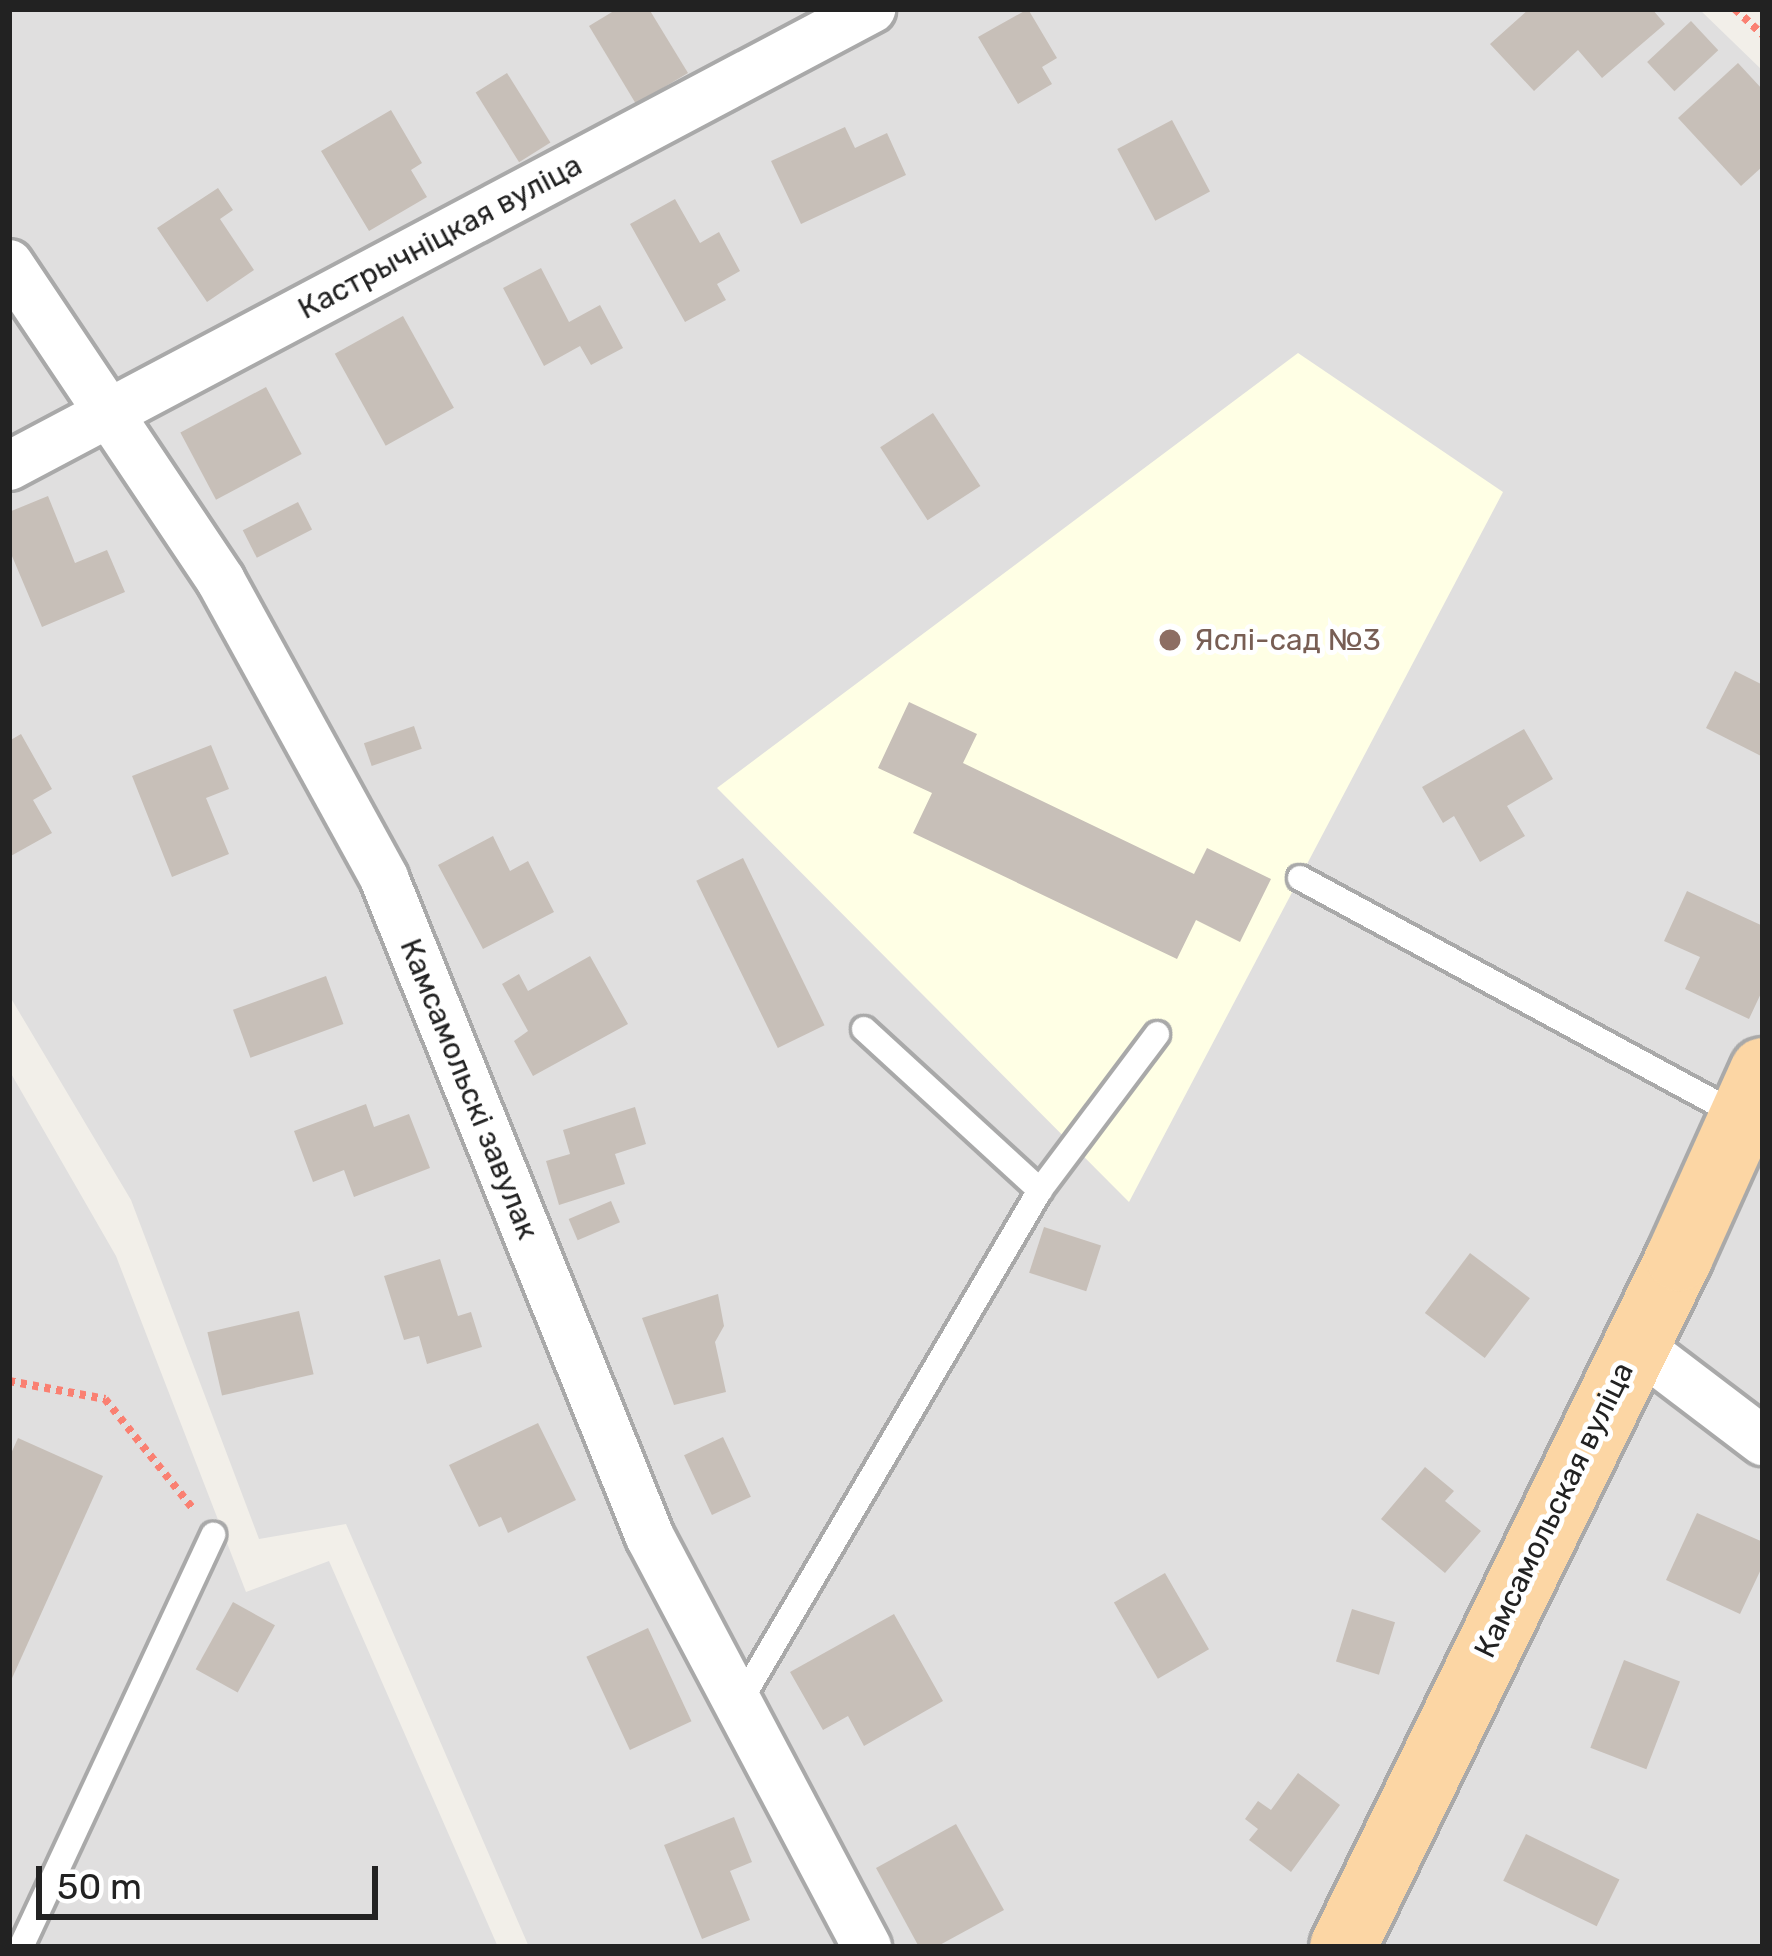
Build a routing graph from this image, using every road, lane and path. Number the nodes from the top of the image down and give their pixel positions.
1 (872, 9) edge
2 (1736, 9) edge
3 (1763, 35) edge
4 (9, 264) edge
5 (111, 411) junction
6 (9, 466) edge
7 (1300, 878) dead end
8 (864, 1029) dead end
9 (1157, 1034) dead end
10 (1753, 1094) edge
11 (1040, 1190) junction
12 (1635, 1344) junction
13 (9, 1381) edge
14 (1763, 1441) edge
15 (213, 1534) joint
16 (738, 1705) junction
17 (21, 1947) edge
18 (867, 1947) edge
19 (1342, 1947) edge

1 - 5 street, Кастрычніцкая вуліца
2 - 3 path
4 - 5 street, Камсамольскі завулак
5 - 6 street, Кастрычніцкая вуліца
5 - 16 street, Камсамольскі завулак
7 - 10 lane
8 - 11 lane
9 - 11 lane
10 - 12 main road, Камсамольская вуліца
11 - 16 lane
12 - 14 street
12 - 19 main road, Камсамольская вуліца
13 - 15 path
15 - 17 lane
16 - 18 street, Камсамольскі завулак

